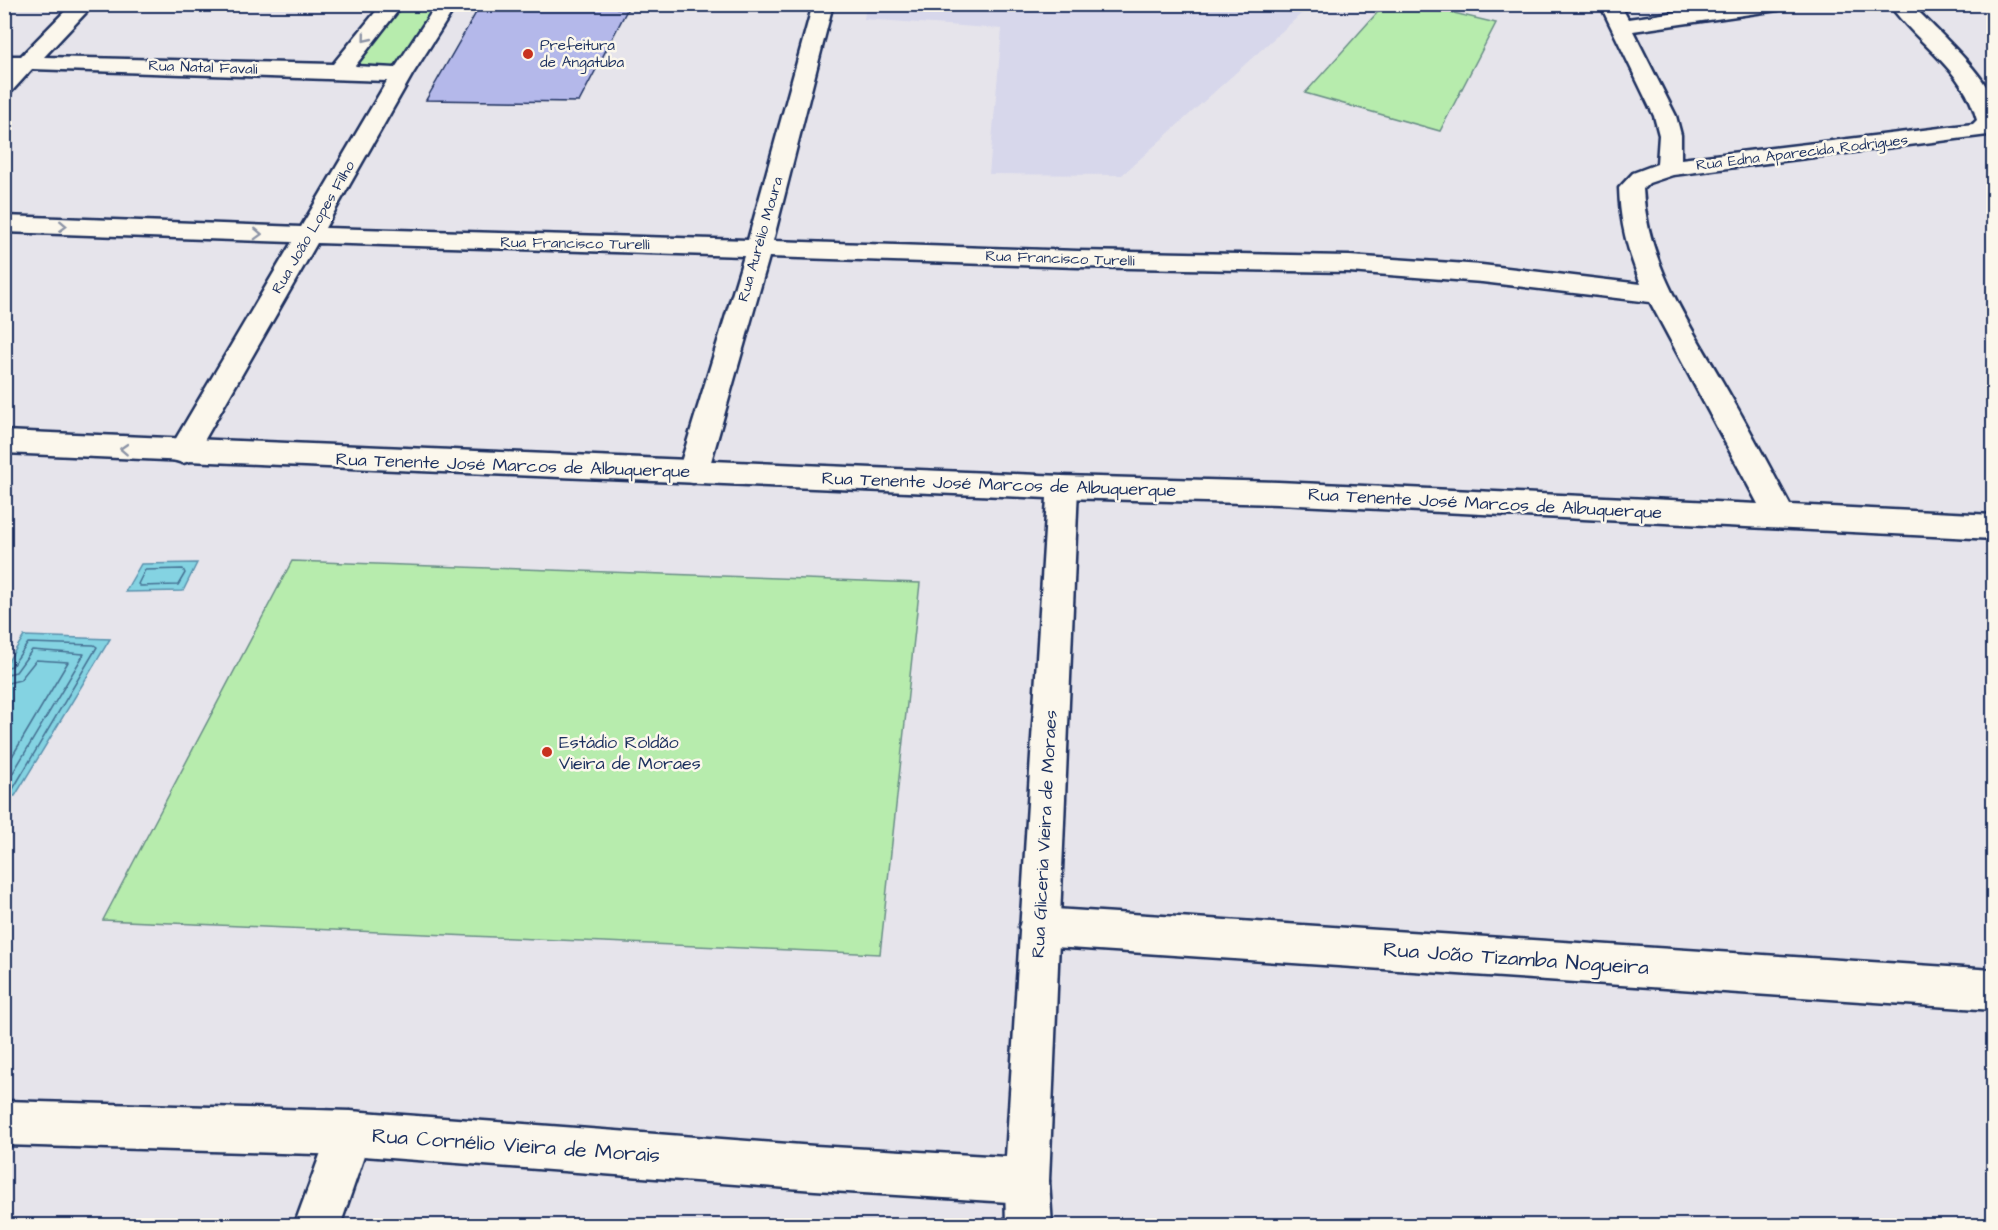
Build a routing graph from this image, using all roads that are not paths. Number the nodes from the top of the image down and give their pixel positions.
1 (84, 4) edge
2 (393, 4) edge
3 (447, 4) edge
4 (823, 4) edge
5 (1610, 4) edge
6 (1778, 4) edge
7 (1899, 4) edge
8 (1622, 26) junction
9 (4, 62) edge
10 (28, 62) junction
11 (339, 71) junction
12 (401, 75) junction
13 (4, 86) edge
14 (1669, 168) junction
15 (4, 224) edge
16 (308, 236) junction
17 (759, 247) junction
18 (1660, 295) junction
19 (4, 442) edge
20 (183, 452) junction
21 (693, 472) junction
22 (1063, 487) junction
23 (1781, 518) junction
24 (1994, 527) edge
25 (1039, 927) junction
26 (1994, 990) edge
27 (4, 1124) edge
28 (350, 1133) junction
29 (1028, 1181) junction
30 (317, 1226) edge
31 (1029, 1226) edge

1 - 10 street
2 -> 11 street
3 - 12 street, Rua João Lopes Filho
4 - 17 street, Rua Aurélio Moura
5 - 8 street
6 - 8 street
7 - 14 street, Rua Edna Aparecida Rodrigues
8 - 14 street
9 - 10 street, Rua Natal Favali
10 - 11 street, Rua Natal Favali
10 - 13 street
11 - 12 street, Rua Natal Favali
12 - 16 street, Rua João Lopes Filho
14 - 18 street, Rua Edna Aparecida Rodrigues
15 -> 16 street, Rua Francisco Turelli
16 - 17 street, Rua Francisco Turelli
16 - 20 street, Rua João Lopes Filho
17 - 18 street, Rua Francisco Turelli
17 - 21 street, Rua Aurélio Moura
18 - 23 street
20 -> 19 street, Rua Tenente José Marcos de Albuquerque
20 - 21 street, Rua Tenente José Marcos de Albuquerque
21 - 22 street, Rua Tenente José Marcos de Albuquerque
22 - 23 street, Rua Tenente José Marcos de Albuquerque
22 - 25 street, Rua Gliceria Vieira de Moraes
23 - 24 street, Rua Tenente José Marcos de Albuquerque
25 - 26 street, Rua João Tizamba Nogueira
25 - 29 street, Rua Gliceria Vieira de Moraes
27 - 28 street, Rua Cornélio Vieira de Morais
28 - 29 street, Rua Cornélio Vieira de Morais
28 - 30 street
29 - 31 street, Rua Gliceria Vieira de Moraes

